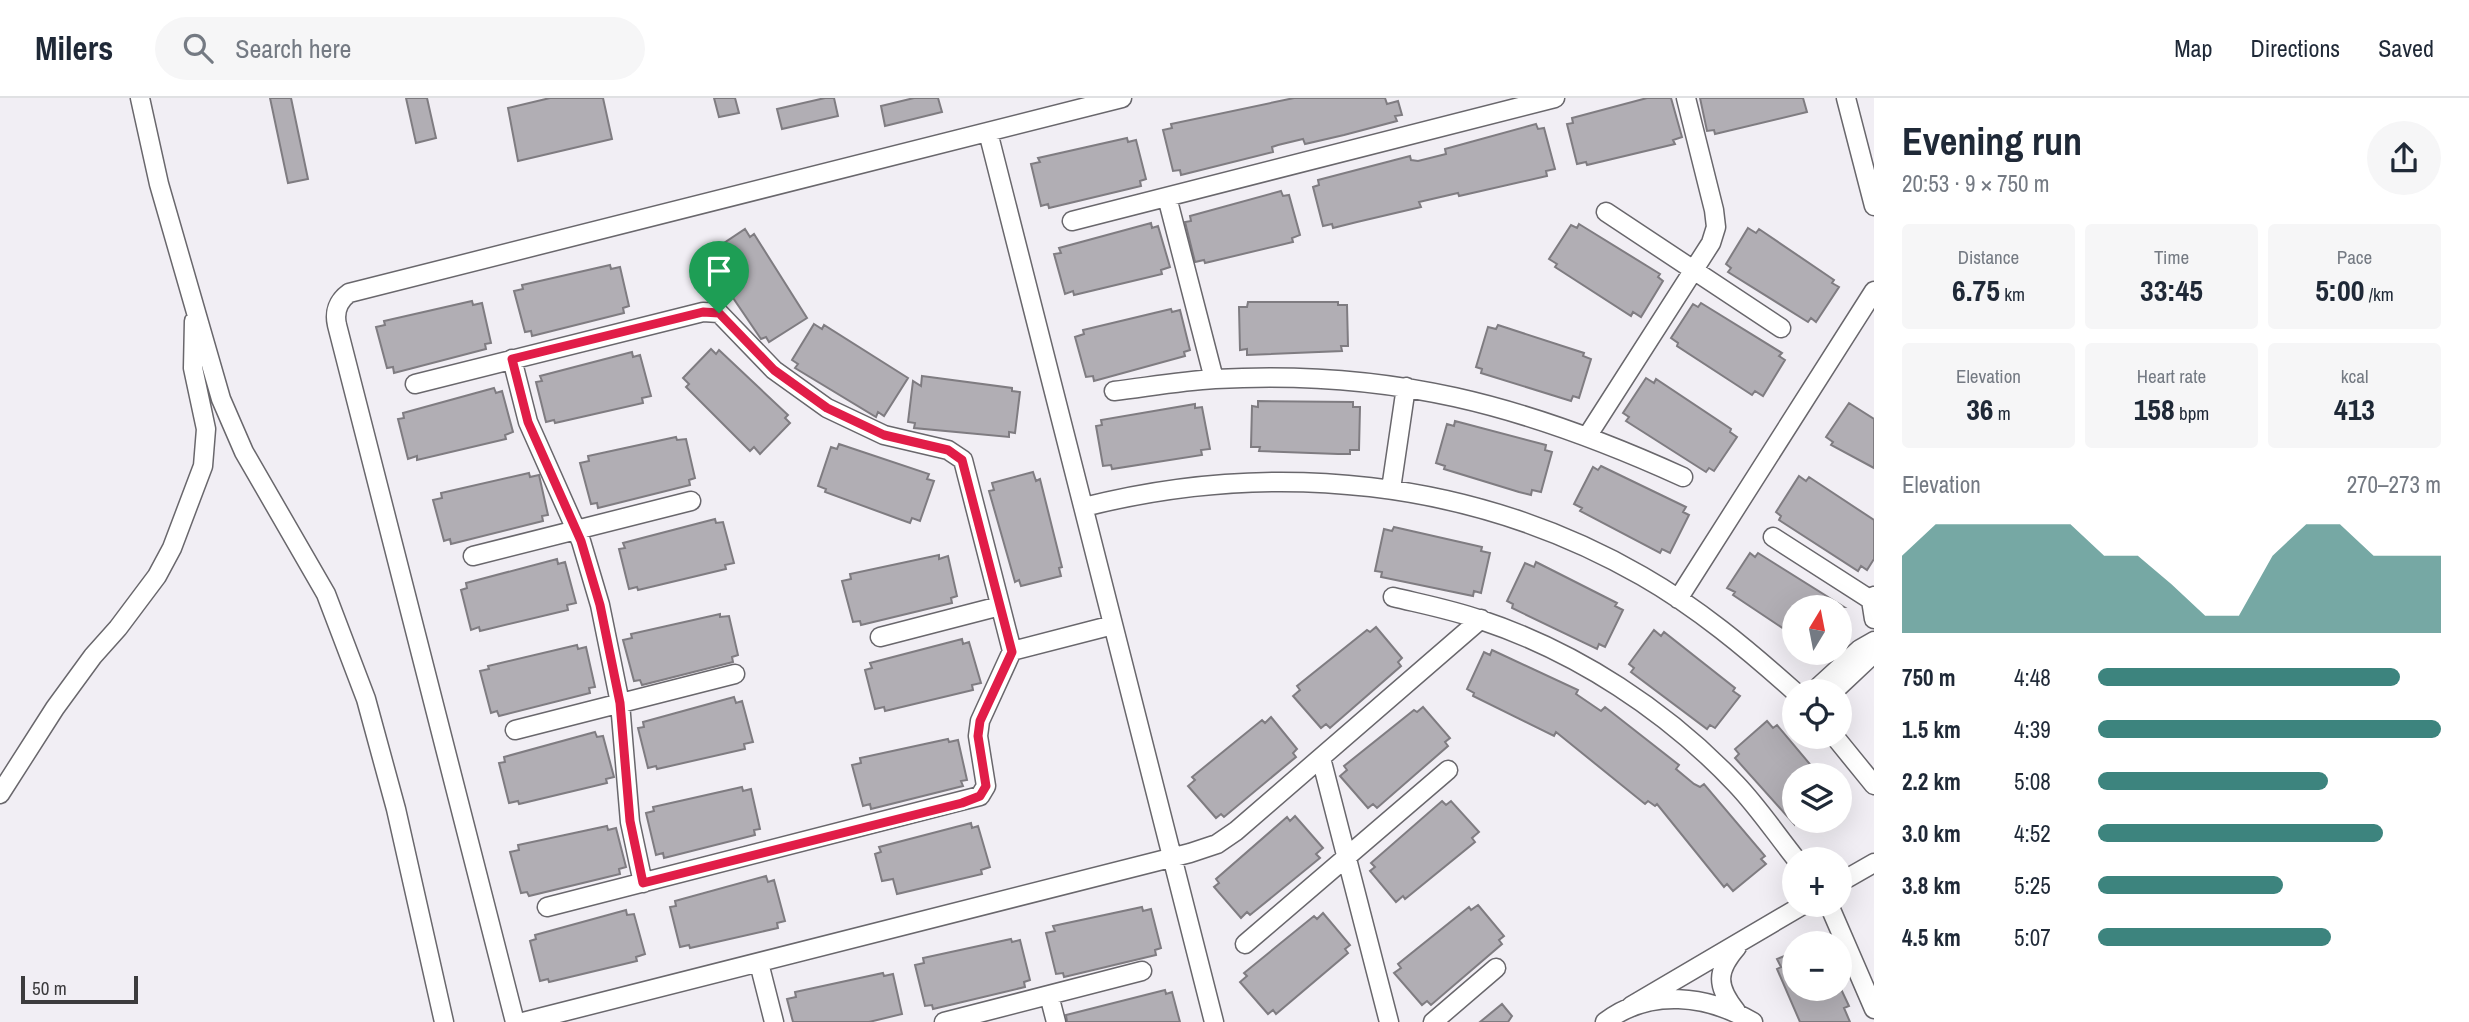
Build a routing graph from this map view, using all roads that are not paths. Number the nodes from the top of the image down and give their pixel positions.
1 (140, 98) edge
2 (1122, 98) edge
3 (1555, 98) edge
4 (1686, 98) edge
5 (1846, 98) edge
6 (988, 132) junction
7 (1167, 197) junction
8 (1874, 206) edge
9 (1606, 212) dead end
10 (1072, 221) dead end
11 (1695, 270) junction
12 (1874, 290) edge
13 (195, 308) junction
14 (1781, 328) dead end
15 (512, 359) junction
16 (1214, 379) junction
17 (415, 384) dead end
18 (1406, 387) junction
19 (1114, 391) dead end
20 (1588, 435) junction
21 (1683, 477) dead end
22 (1391, 489) junction
23 (691, 501) dead end
24 (1084, 507) junction
25 (576, 530) junction
26 (1773, 537) dead end
27 (473, 556) dead end
28 (1393, 597) dead end
29 (1873, 598) edge
30 (1678, 599) junction
31 (1000, 606) junction
32 (1874, 619) edge
33 (1481, 620) junction
34 (1113, 625) junction
35 (880, 637) dead end
36 (1874, 641) edge
37 (1874, 647) edge
38 (1012, 652) junction
39 (735, 674) dead end
40 (1827, 679) edge
41 (1847, 679) edge
42 (1782, 680) edge
43 (620, 703) junction
44 (515, 730) dead end
45 (1845, 749) edge
46 (1321, 758) junction
47 (1448, 770) dead end
48 (1874, 785) edge
49 (0, 794) edge
50 (1786, 847) edge
51 (1347, 857) junction
52 (1172, 858) junction
53 (1874, 863) edge
54 (1852, 876) edge
55 (643, 883) junction
56 (547, 907) dead end
57 (1783, 917) edge
58 (1834, 917) edge
59 (1745, 939) junction
60 (1245, 944) dead end
61 (759, 963) junction
62 (1496, 968) dead end
63 (1142, 971) dead end
64 (1049, 995) junction
65 (1631, 1006) junction
66 (1874, 1009) edge
67 (1746, 1018) edge
68 (444, 1022) edge
69 (515, 1022) edge
70 (523, 1022) edge
71 (774, 1022) edge
72 (944, 1022) edge
73 (1056, 1022) edge
74 (1214, 1022) edge
75 (1389, 1022) edge
76 (1433, 1022) edge
77 (1605, 1022) edge

1 - 13 street
2 - 6 street
3 - 7 street
4 - 11 street
5 - 8 street
6 - 24 street
6 - 69 street
7 - 10 street
7 - 16 street
9 - 11 street
11 - 14 street
11 - 20 street
12 - 30 street
13 - 49 street
13 - 68 street
15 - 17 street
15 - 25 street
15 - 31 street
16 - 18 street
16 - 19 street
18 - 20 street
18 - 22 street
20 - 21 street
22 - 24 street
22 - 30 street
23 - 25 street
24 - 34 street
25 - 27 street
25 - 43 street
26 - 29 street
28 - 33 street
29 - 32 street
30 - 42 street
31 - 35 street
31 - 38 street
33 - 46 street
33 - 50 street
34 - 38 street
34 - 52 street
36 - 40 street
37 - 41 street
38 - 55 street
39 - 43 street
43 - 44 street
43 - 55 street
45 - 48 street
46 - 51 street
46 - 52 street
47 - 51 street
51 - 60 street
51 - 75 street
52 - 61 street
52 - 74 street
53 - 54 street
55 - 56 street
57 - 59 street
58 - 66 street
59 - 65 street
59 - 67 street
61 - 70 street
61 - 71 street
62 - 76 street
63 - 64 street
64 - 72 street
64 - 73 street
65 - 67 street
65 - 77 street

